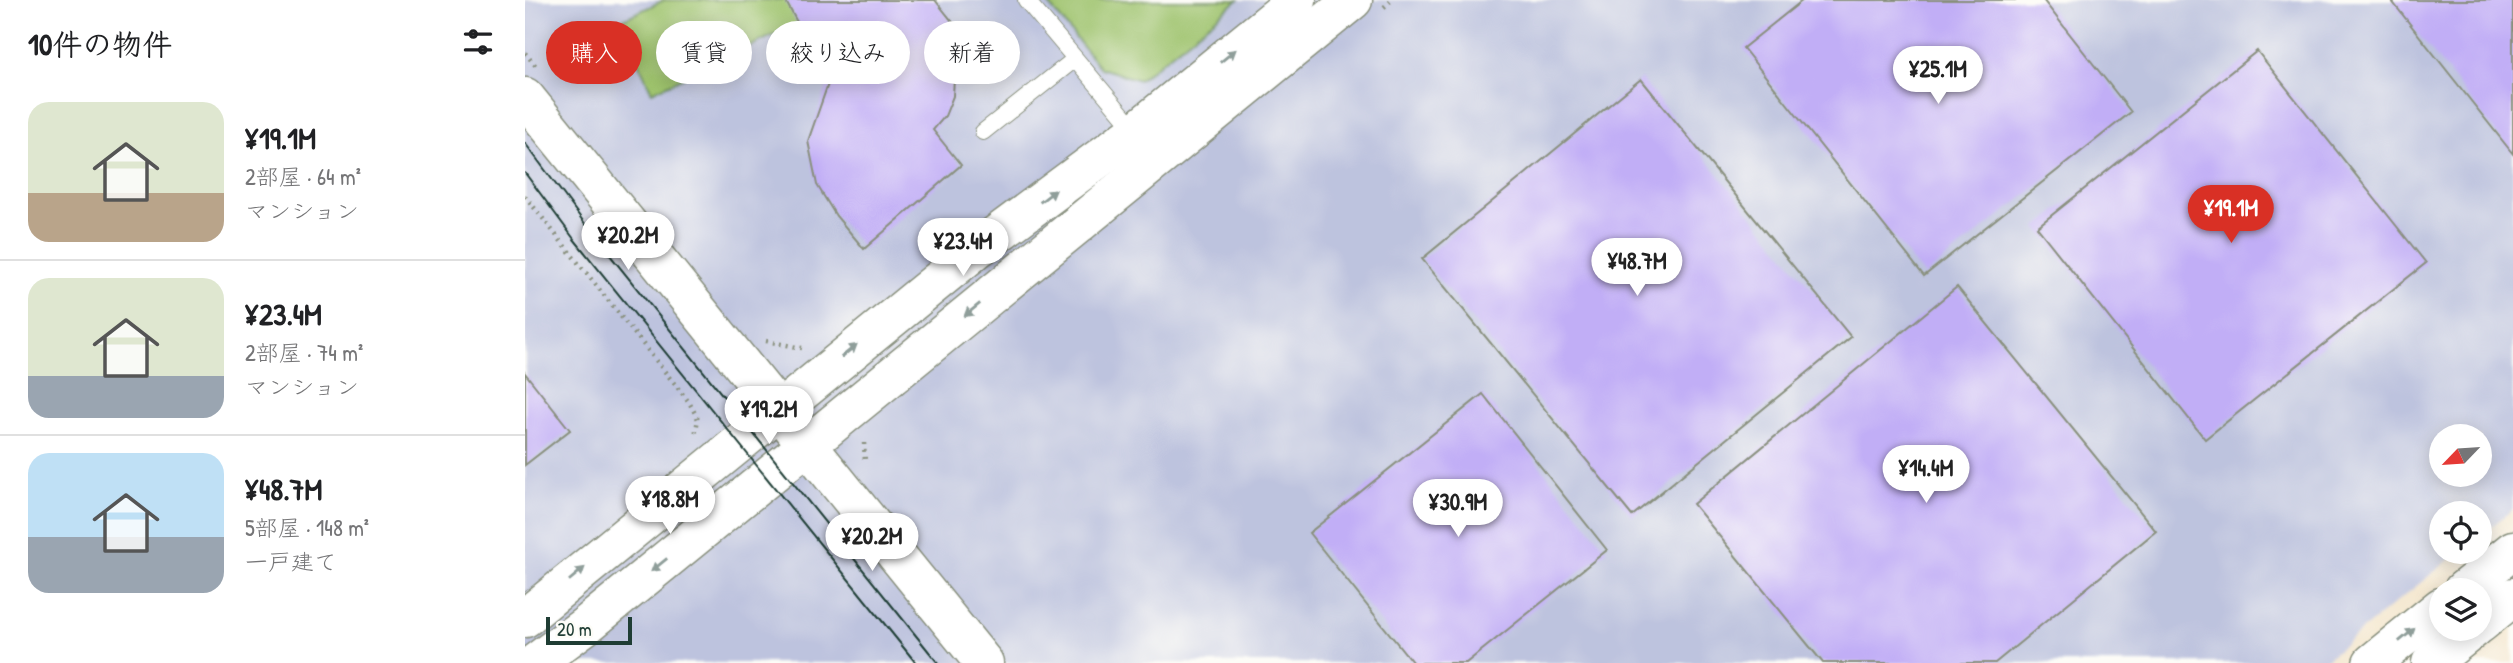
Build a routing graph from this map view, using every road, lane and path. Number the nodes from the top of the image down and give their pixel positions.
1 (1026, 0) edge
2 (1297, 0) edge
3 (1353, 0) edge
4 (525, 53) edge
5 (1076, 59) junction
6 (533, 85) edge
7 (983, 132) dead end
8 (1147, 145) junction
9 (525, 197) edge
10 (762, 337) dead end
11 (809, 347) dead end
12 (777, 409) junction
13 (693, 443) dead end
14 (807, 445) junction
15 (2513, 550) edge
16 (2478, 578) edge
17 (2513, 597) edge
18 (2492, 614) edge
19 (2429, 617) edge
20 (525, 618) edge
21 (2459, 641) edge
22 (535, 663) edge
23 (984, 663) edge
24 (2372, 663) edge
25 (2431, 663) edge

1 - 5 lane
8 -> 2 street
3 - 8 street
4 - 6 path
5 - 7 lane
5 - 8 lane
6 - 12 street
12 -> 8 street
8 -> 14 street
9 - 13 path
10 - 11 path
12 - 14 street
20 -> 12 street
14 -> 22 street
14 - 23 street
15 - 16 street
17 - 18 street
24 -> 19 street
21 - 25 street

